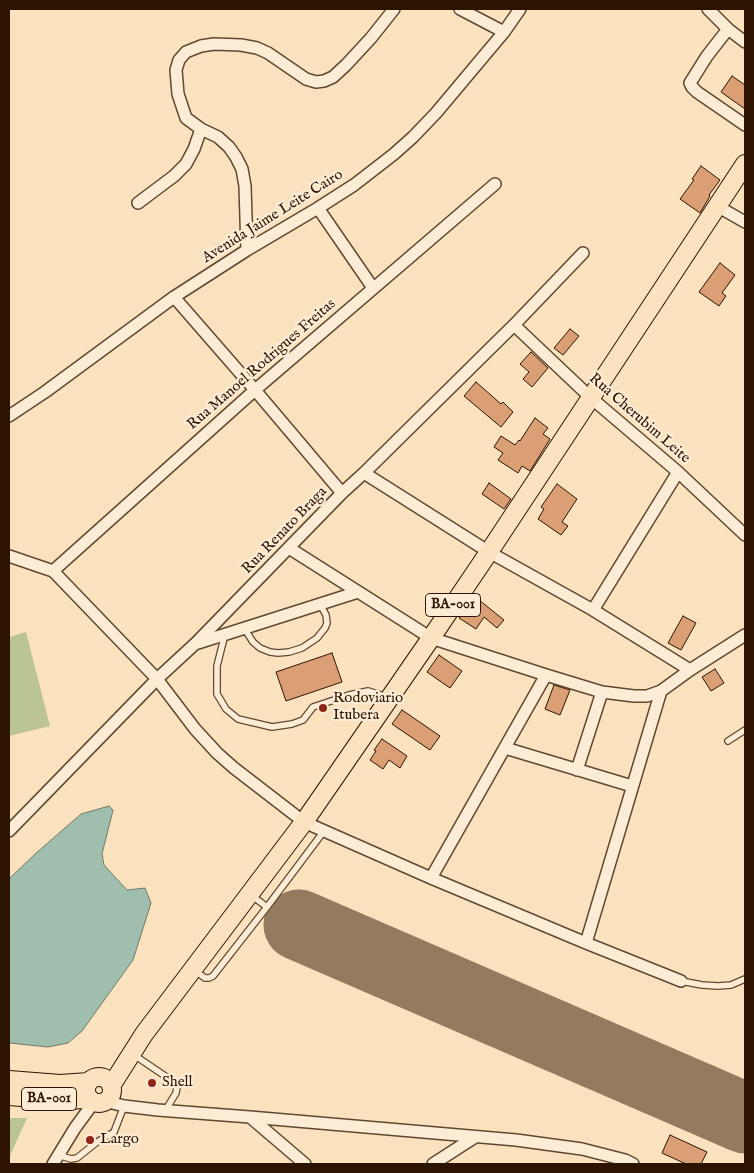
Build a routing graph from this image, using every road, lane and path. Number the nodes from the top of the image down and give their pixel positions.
1 (394, 9) edge
2 (460, 9) edge
3 (520, 9) edge
4 (708, 9) edge
5 (728, 29) junction
6 (504, 32) junction
7 (745, 42) edge
8 (745, 126) edge
9 (201, 129) junction
10 (745, 164) edge
11 (495, 184) dead end
12 (138, 203) dead end
13 (717, 206) junction
14 (318, 208) junction
15 (745, 222) edge
16 (247, 250) junction
17 (583, 253) dead end
18 (373, 288) junction
19 (174, 297) junction
20 (514, 326) junction
21 (255, 390) junction
22 (590, 398) junction
23 (9, 416) edge
24 (678, 472) junction
25 (364, 473) junction
26 (342, 493) junction
27 (745, 535) edge
28 (289, 548) junction
29 (489, 552) junction
30 (9, 556) edge
31 (53, 571) junction
32 (358, 592) junction
33 (320, 604) junction
34 (593, 610) junction
35 (244, 628) junction
36 (226, 634) junction
37 (745, 635) edge
38 (431, 638) junction
39 (196, 643) junction
40 (690, 670) junction
41 (546, 675) junction
42 (157, 679) junction
43 (661, 691) junction
44 (602, 692) junction
45 (388, 699) junction
46 (745, 730) edge
47 (728, 741) dead end
48 (505, 748) junction
49 (577, 770) junction
50 (632, 786) junction
51 (304, 822) junction
52 (9, 830) edge
53 (324, 831) junction
54 (431, 878) junction
55 (249, 894) junction
56 (267, 907) junction
57 (586, 943) junction
58 (192, 969) junction
59 (745, 979) edge
60 (681, 981) joint
61 (144, 1034) junction
62 (132, 1054) junction
63 (9, 1080) edge
64 (97, 1091) junction
65 (9, 1096) edge
66 (124, 1106) junction
67 (165, 1111) junction
68 (250, 1117) junction
69 (475, 1137) junction
70 (55, 1159) edge
71 (629, 1162) edge
72 (305, 1164) edge
73 (433, 1164) edge
74 (610, 1164) edge

1 - 9 street
2 - 6 street
3 - 6 street, Avenida Jaime Leite Cairo
4 - 5 street
5 - 7 street
5 - 8 street
6 - 14 street, Avenida Jaime Leite Cairo
9 - 12 street
9 - 16 street
10 - 13 main road, BA-001
11 - 18 street, Rua Manoel Rodrigues Freitas
13 - 15 street
13 - 22 main road, BA-001
14 - 16 street, Avenida Jaime Leite Cairo
14 - 18 street
16 - 19 street, Avenida Jaime Leite Cairo
17 - 20 street, Rua Renato Braga
18 - 21 street, Rua Manoel Rodrigues Freitas
19 - 21 street
19 - 23 street, Avenida Jaime Leite Cairo
20 - 22 street, Rua Cherubim Leite
20 - 25 street, Rua Renato Braga
21 - 26 street
21 - 31 street, Rua Manoel Rodrigues Freitas
22 - 24 street, Rua Cherubim Leite
22 - 29 main road, BA-001
24 - 27 street, Rua Cherubim Leite
24 - 34 street
25 - 26 street, Rua Renato Braga
25 - 29 street
26 - 28 street, Rua Renato Braga
28 - 32 street
28 - 39 street, Rua Renato Braga
29 - 34 street
29 - 38 main road, BA-001
30 - 31 street
31 - 42 street
32 - 33 street
32 - 38 street
33 - 35 street
33 - 35 lane
34 - 40 street
35 - 36 street
36 - 39 street
36 - 45 lane
37 - 40 street
38 - 41 street
38 - 45 main road, BA-001
39 - 42 street, Rua Renato Braga
40 - 43 street
41 - 44 street
41 - 48 street
42 - 51 street
42 - 52 street, Rua Renato Braga
43 - 44 street
43 - 50 street
44 - 49 street
45 - 51 main road, BA-001
46 - 47 lane
48 - 49 street
48 - 54 street
49 - 50 street
50 - 57 street
51 - 53 street
51 - 55 main road, BA-001
53 - 54 street
53 - 56 lane
54 - 57 street
55 - 56 lane
55 - 58 main road, BA-001
56 - 58 lane
57 - 60 street
58 - 61 main road, BA-001
59 - 60 lane
61 - 62 main road, BA-001
61 - 64 main road, BA-001
62 - 64 main road, BA-001
62 - 67 lane
63 - 64 main road, BA-001
64 - 65 main road, BA-001
64 - 66 street
64 - 70 street
66 - 67 street
66 - 70 lane
67 - 68 street
68 - 69 street
68 - 72 street
69 - 71 street
69 - 73 street
71 - 74 street

